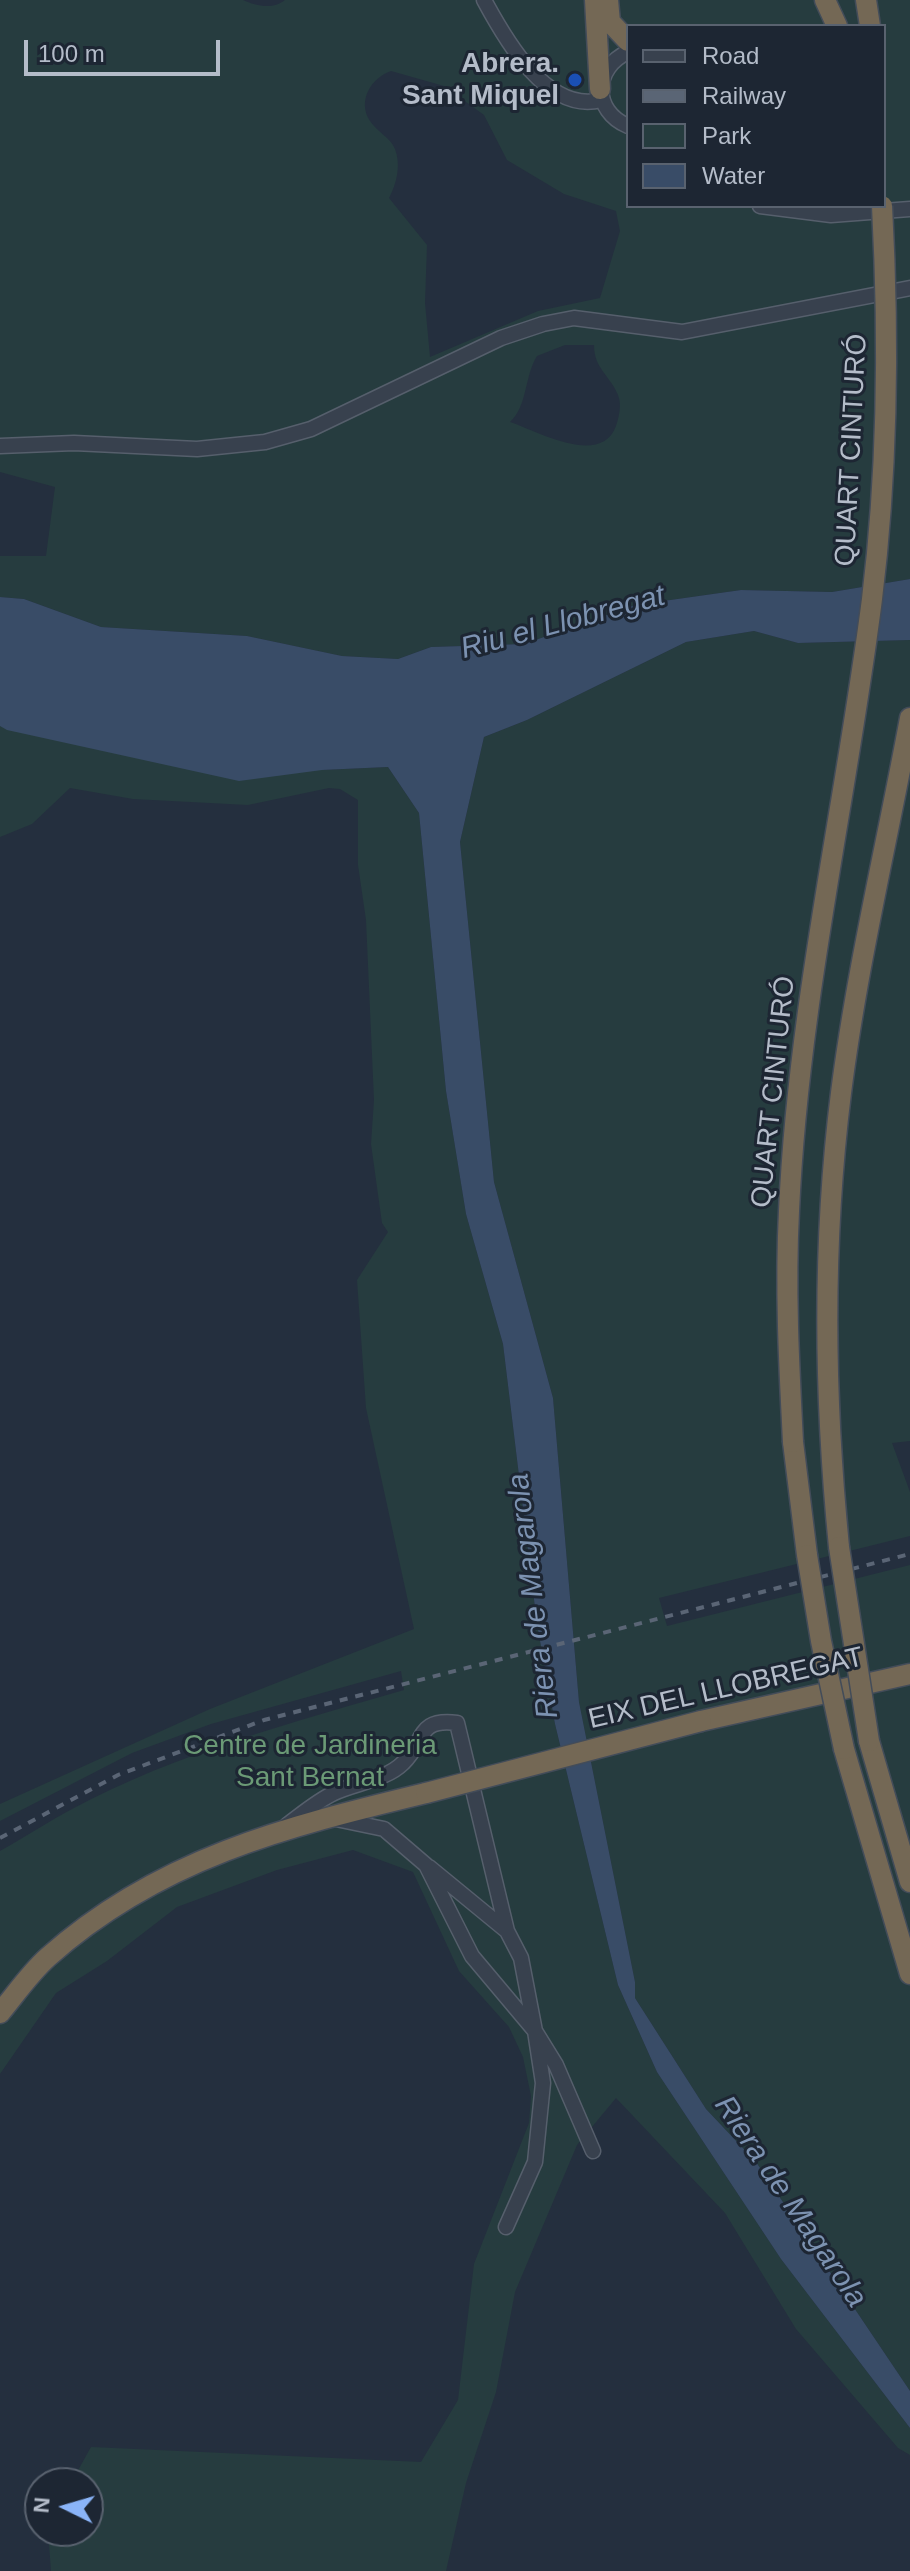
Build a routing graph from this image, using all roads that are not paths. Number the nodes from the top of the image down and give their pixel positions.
1 (484, 0) edge
2 (595, 0) edge
3 (608, 0) edge
4 (825, 0) edge
5 (866, 0) edge
6 (836, 24) edge
7 (870, 24) edge
8 (626, 39) edge
9 (626, 53) edge
10 (600, 95) junction
11 (626, 125) edge
12 (776, 208) edge
13 (882, 208) edge
14 (910, 209) edge
15 (910, 288) edge
16 (0, 446) edge
17 (910, 718) edge
18 (910, 1674) edge
19 (332, 1794) junction
20 (388, 1802) junction
21 (330, 1818) junction
22 (384, 1829) junction
23 (272, 1835) junction
24 (426, 1865) junction
25 (910, 1882) edge
26 (507, 1931) junction
27 (910, 1974) edge
28 (0, 2013) edge
29 (535, 2031) junction
30 (593, 2151) dead end
31 (506, 2227) dead end

1 - 10 street
2 - 10 highway
3 - 8 highway
4 - 6 highway
5 - 7 highway
9 - 10 street
10 - 11 street
12 - 14 street
13 - 27 highway, QUART CINTURÓ, bridge
15 - 16 street
17 - 25 highway, bridge
18 - 20 highway, EIX DEL LLOBREGAT, bridge
19 - 20 street
19 - 23 street
19 - 26 street
20 - 21 highway, EIX DEL LLOBREGAT
20 - 22 street
21 - 22 street
21 - 23 highway, EIX DEL LLOBREGAT
22 - 24 street
23 - 28 highway, EIX DEL LLOBREGAT
24 - 26 street
24 - 29 street
26 - 29 street
29 - 30 street
29 - 31 street

